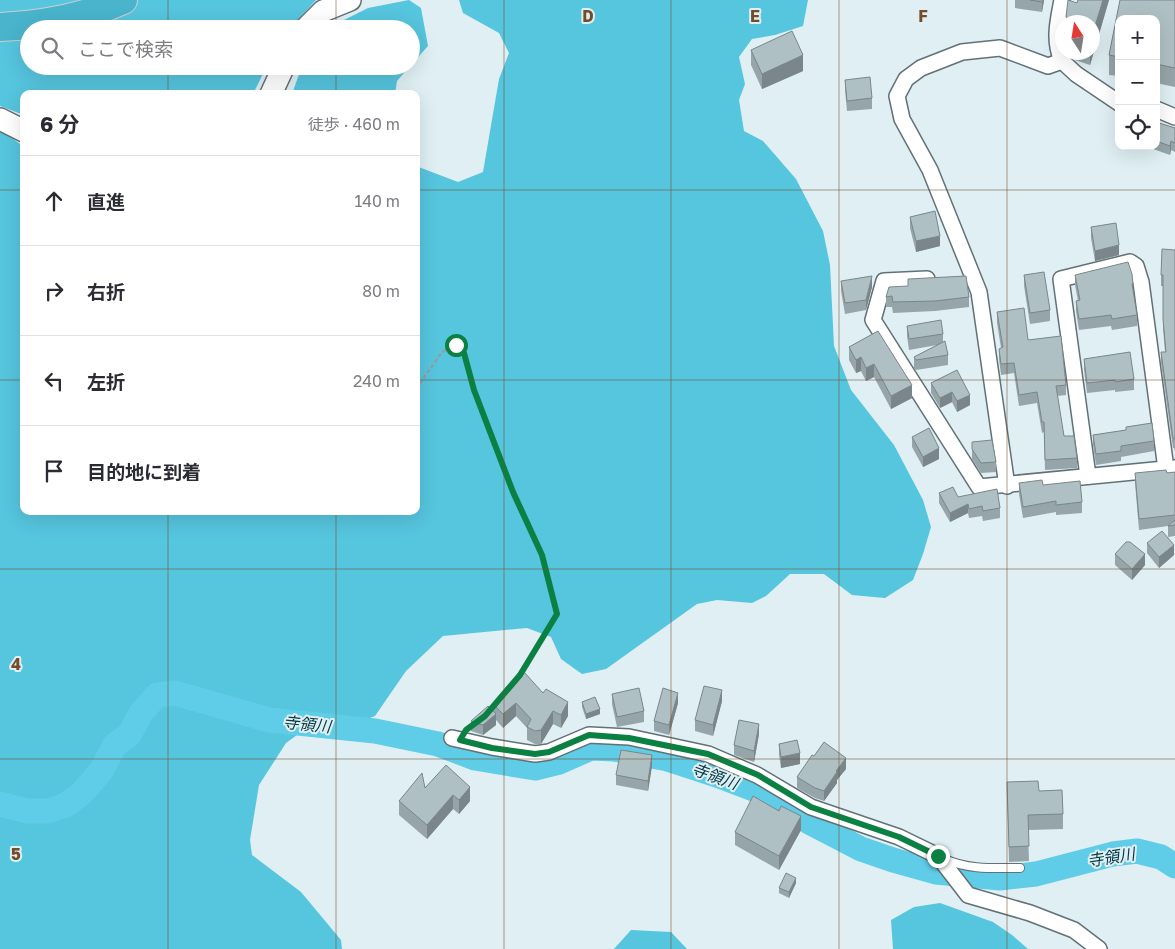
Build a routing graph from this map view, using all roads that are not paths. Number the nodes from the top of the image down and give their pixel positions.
1 (123, 0) edge
2 (350, 0) edge
3 (1062, 0) edge
4 (1059, 15) edge
5 (67, 20) edge
6 (314, 20) edge
7 (20, 26) edge
8 (0, 27) edge
9 (1062, 60) joint
10 (280, 75) edge
11 (273, 90) edge
12 (1115, 100) edge
13 (1160, 111) edge
14 (1175, 117) edge
15 (0, 119) edge
16 (20, 129) edge
17 (943, 278) edge
18 (1170, 469) edge
19 (1088, 476) junction
20 (1007, 486) junction
21 (452, 738) dead end
22 (940, 859) junction
23 (1020, 868) dead end
24 (1099, 949) edge

1 - 5 highway
2 - 6 street
3 - 4 street
7 - 8 highway
9 - 12 street
9 - 20 street
10 - 11 street
13 - 14 street
15 - 16 street
17 - 20 street
18 - 19 street
18 - 19 street
19 - 20 street
21 - 22 street
22 - 23 lane
22 - 24 street

